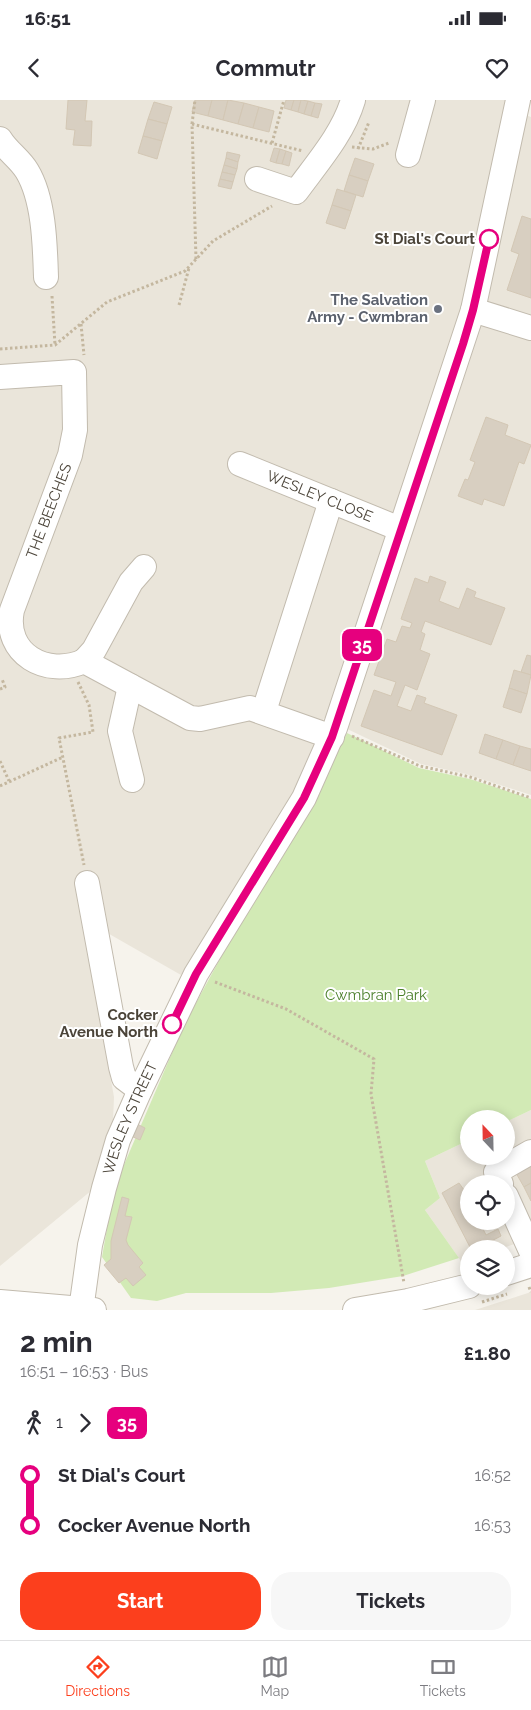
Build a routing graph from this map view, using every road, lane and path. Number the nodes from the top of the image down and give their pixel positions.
1 (194, 100) edge
2 (284, 100) edge
3 (353, 100) edge
4 (423, 100) edge
5 (518, 100) edge
6 (192, 124) junction
7 (0, 139) edge
8 (272, 143) junction
9 (408, 155) dead end
10 (322, 156) junction
11 (256, 179) dead end
12 (296, 192) junction
13 (196, 259) junction
14 (189, 268) junction
15 (46, 277) dead end
16 (53, 301) dead end
17 (179, 305) dead end
18 (473, 310) junction
19 (531, 328) edge
20 (55, 345) junction
21 (0, 349) edge
22 (0, 377) edge
23 (240, 464) dead end
24 (331, 501) junction
25 (400, 529) junction
26 (144, 567) dead end
27 (77, 664) junction
28 (2, 680) dead end
29 (130, 686) junction
30 (0, 689) edge
31 (264, 711) junction
32 (334, 733) junction
33 (62, 757) junction
34 (0, 761) edge
35 (132, 780) dead end
36 (9, 782) junction
37 (0, 786) edge
38 (531, 798) edge
39 (87, 883) joint
40 (196, 974) junction
41 (140, 1090) junction
42 (531, 1152) edge
43 (497, 1175) edge
44 (515, 1216) edge
45 (531, 1251) edge
46 (530, 1279) edge
47 (515, 1285) edge
48 (515, 1285) edge
49 (531, 1292) edge
50 (465, 1295) edge
51 (408, 1301) junction
52 (0, 1302) edge
53 (85, 1309) edge
54 (355, 1310) edge

1 - 6 path
2 - 8 path
3 - 10 street
4 - 9 street
5 - 18 street, WESLEY STREET
6 - 8 path
6 - 13 path
7 - 15 street
8 - 10 path
10 - 12 street
11 - 12 street
12 - 13 path
13 - 14 path
14 - 17 path
14 - 20 path
16 - 20 path
18 - 19 street
18 - 25 street, WESLEY STREET
20 - 21 path
22 - 27 street, THE BEECHES
23 - 24 street, WESLEY CLOSE
24 - 25 street, WESLEY CLOSE
24 - 31 street
25 - 32 street, WESLEY STREET
26 - 27 street
27 - 29 street
27 - 33 path
28 - 30 path
29 - 31 street
29 - 35 street
31 - 32 street
32 - 38 path
32 - 40 street, WESLEY STREET
33 - 36 path
33 - 39 path
34 - 36 path
36 - 37 path
39 - 41 street
40 - 41 street, WESLEY STREET
40 - 51 path
41 - 53 street, WESLEY STREET
42 - 43 street
44 - 45 street
46 - 47 street
46 - 48 path
46 - 49 path
50 - 51 street
51 - 54 street
52 - 53 street

